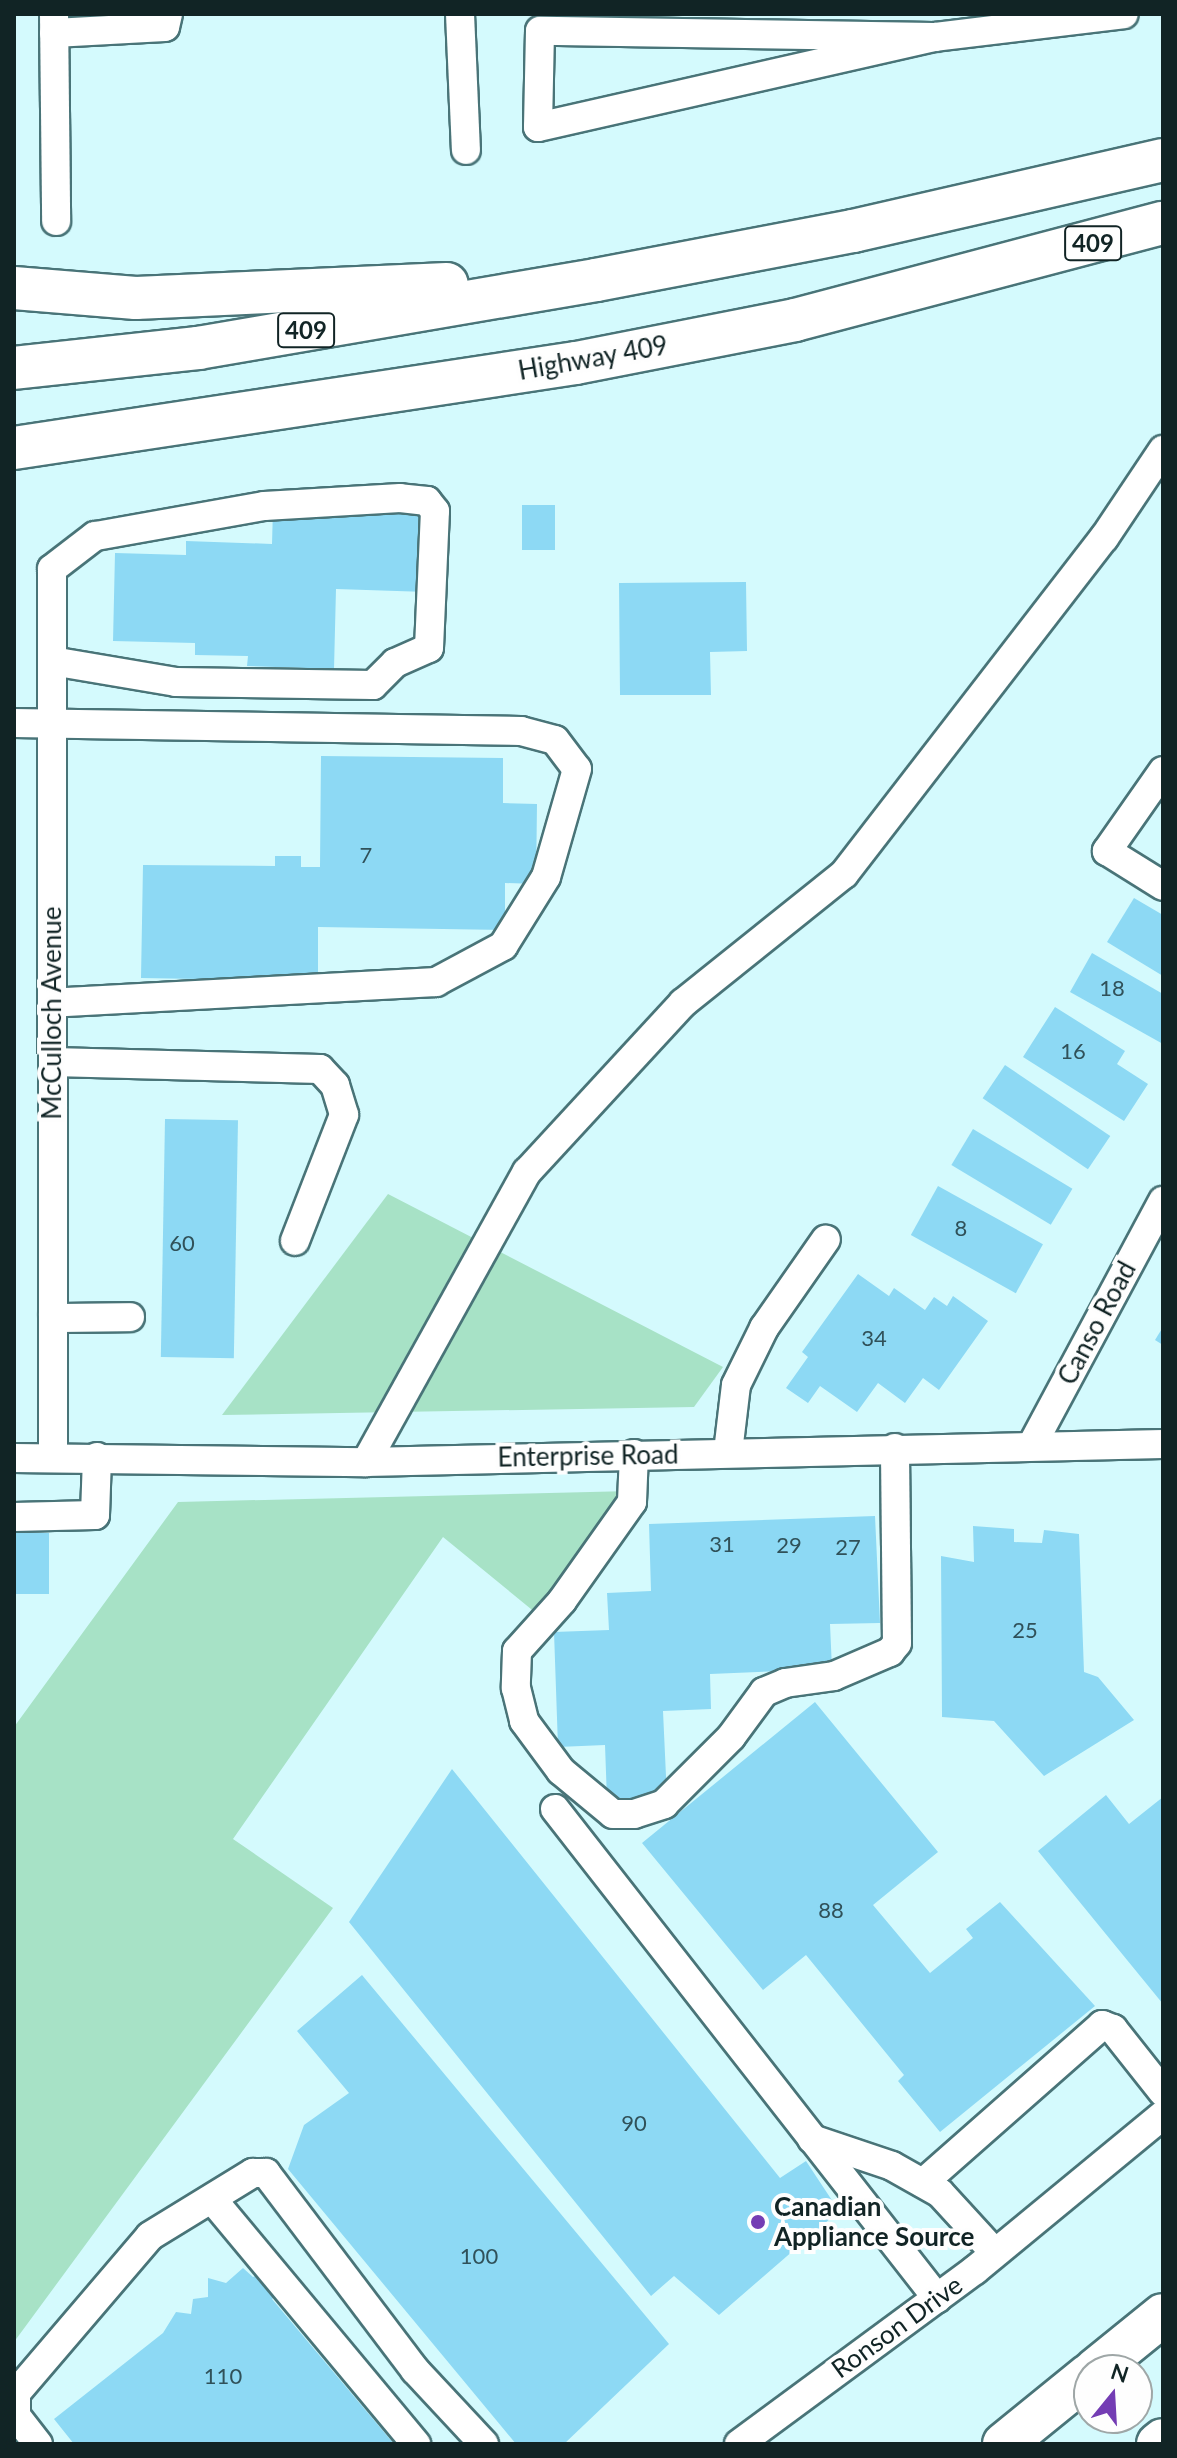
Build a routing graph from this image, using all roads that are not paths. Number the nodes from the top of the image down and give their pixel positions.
1 (168, 14) edge
2 (460, 14) edge
3 (1124, 14) edge
4 (54, 24) edge
5 (935, 37) junction
6 (466, 150) dead end
7 (1163, 160) edge
8 (56, 221) dead end
9 (1163, 223) edge
10 (596, 280) junction
11 (14, 288) edge
12 (576, 363) junction
13 (14, 368) edge
14 (14, 448) edge
15 (1163, 450) edge
16 (14, 477) edge
17 (52, 661) junction
18 (50, 722) junction
19 (14, 723) edge
20 (1163, 771) edge
21 (1163, 886) edge
22 (53, 1003) junction
23 (53, 1062) junction
24 (1163, 1201) edge
25 (826, 1239) dead end
26 (295, 1241) dead end
27 (130, 1317) dead end
28 (53, 1318) junction
29 (1163, 1444) edge
30 (1032, 1445) junction
31 (895, 1448) junction
32 (728, 1452) junction
33 (634, 1454) junction
34 (53, 1457) junction
35 (97, 1457) junction
36 (14, 1458) edge
37 (366, 1462) junction
38 (14, 1517) edge
39 (555, 1809) dead end
40 (1163, 2092) edge
41 (1163, 2115) edge
42 (812, 2139) junction
43 (923, 2183) junction
44 (212, 2199) junction
45 (995, 2253) junction
46 (937, 2298) junction
47 (1163, 2315) edge
48 (1115, 2354) edge
49 (1073, 2388) edge
50 (38, 2444) edge
51 (416, 2444) edge
52 (484, 2444) edge
53 (739, 2444) edge
54 (1004, 2444) edge

1 - 4 street
2 - 6 street
3 - 5 street
4 - 8 street
5 - 5 street
7 - 10 highway, 409
9 - 12 highway, Highway 409 / 409
10 - 11 highway
10 - 13 highway, 409
12 - 14 highway, Highway 409 / 409
12 - 16 highway
15 - 37 street
17 - 17 street, McCulloch Avenue
17 - 18 street, McCulloch Avenue
18 - 19 street
18 - 22 street, McCulloch Avenue
18 - 22 street
20 - 21 street
22 - 23 street, McCulloch Avenue
23 - 26 street
23 - 28 street, McCulloch Avenue
24 - 30 street, Canso Road
25 - 32 street
27 - 28 street
28 - 34 street, McCulloch Avenue
29 - 30 street, Enterprise Road
30 - 31 street, Enterprise Road
31 - 32 street, Enterprise Road
31 - 33 street
32 - 33 street, Enterprise Road
33 - 37 street, Enterprise Road
34 - 35 street, Enterprise Road
34 - 36 street, Enterprise Road
35 - 37 street, Enterprise Road
35 - 38 street
39 - 42 street
40 - 43 street
41 - 45 street, Ronson Drive
42 - 43 street
42 - 46 street
43 - 45 street
44 - 50 street
44 - 51 street
44 - 52 street
45 - 46 street, Ronson Drive
46 - 53 street, Ronson Drive
47 - 48 highway
49 - 54 highway

